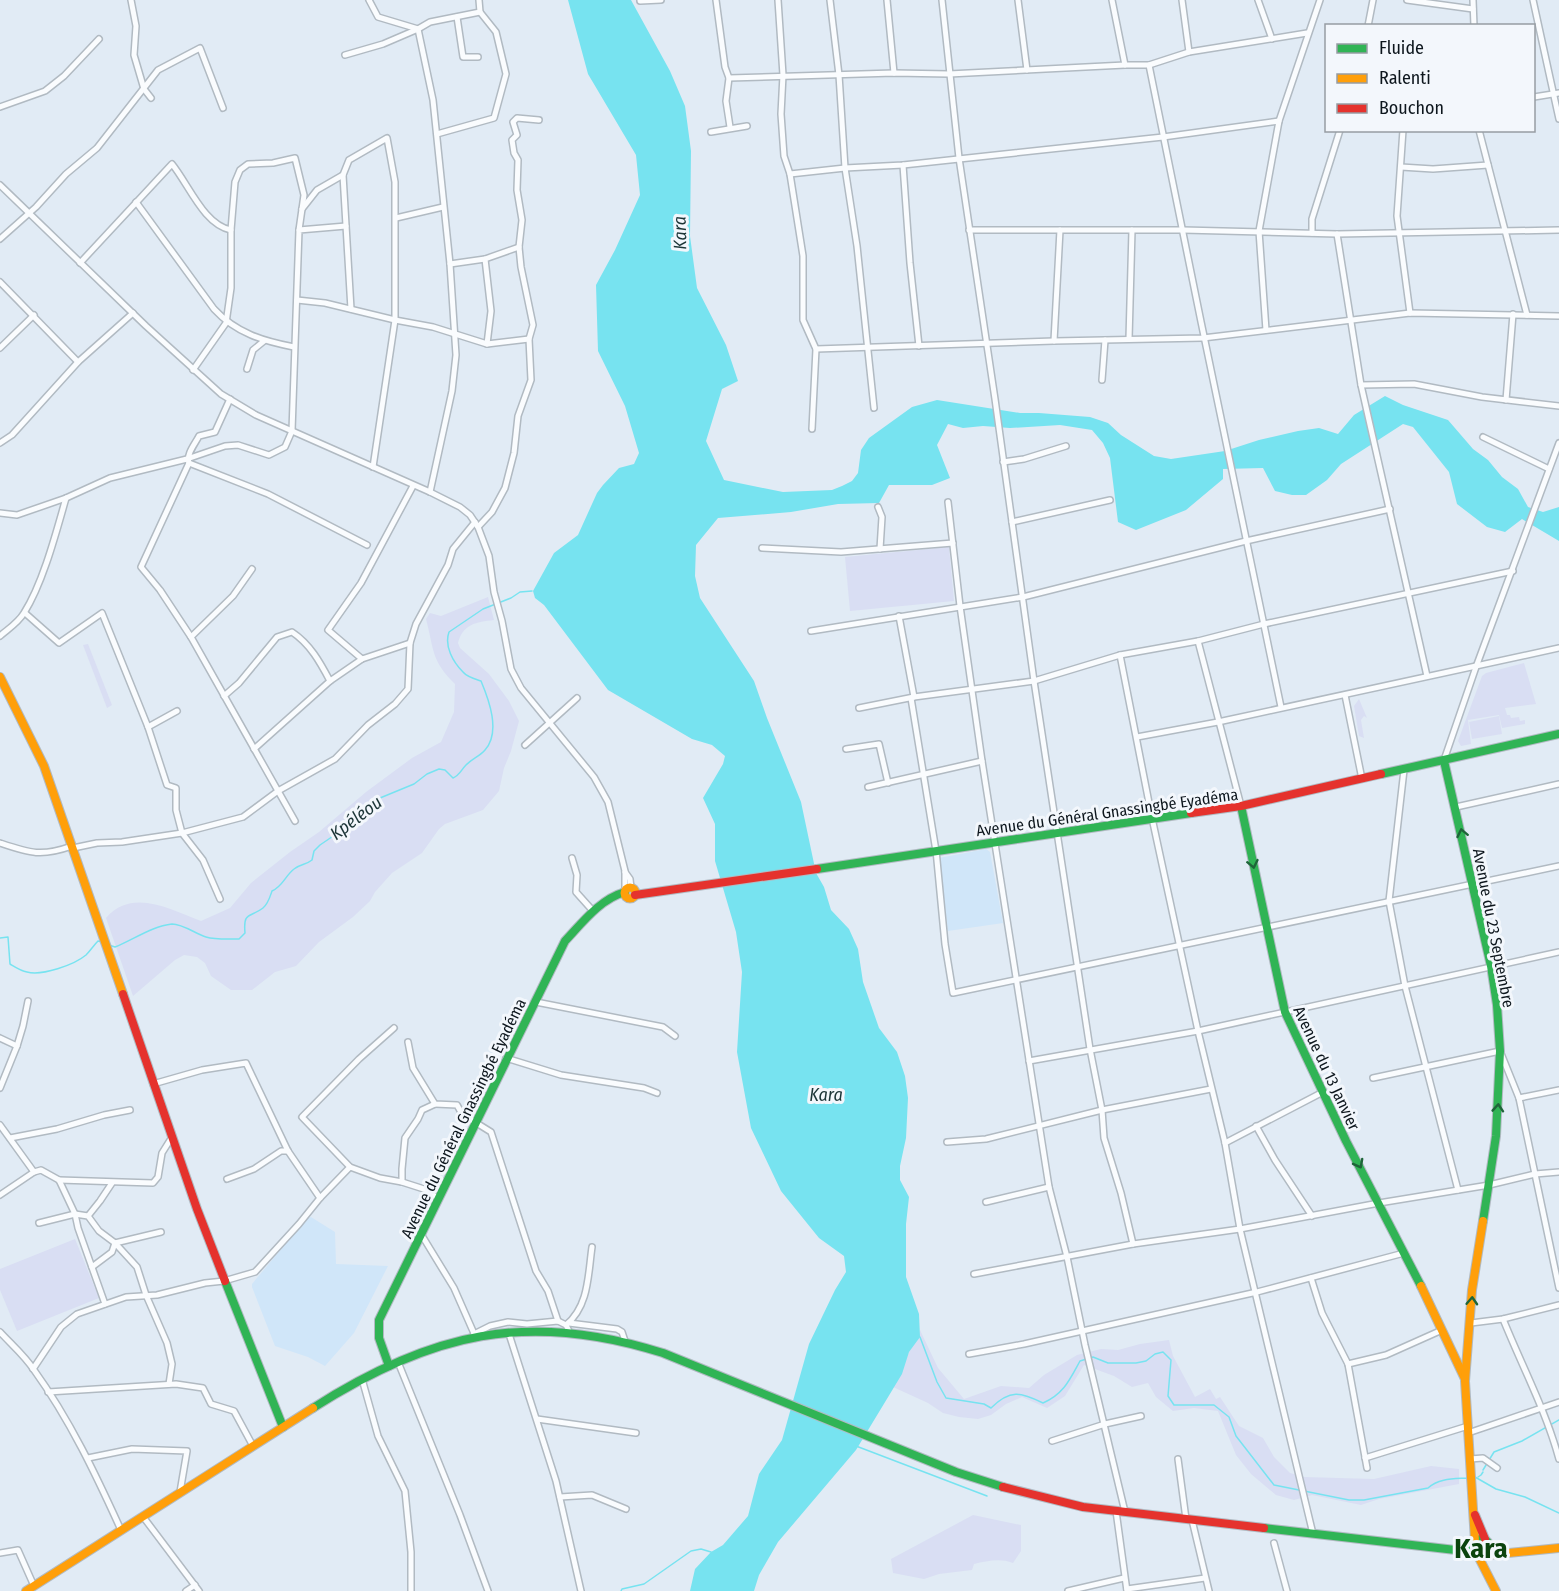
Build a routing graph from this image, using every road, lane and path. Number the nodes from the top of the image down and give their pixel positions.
1 (131, 0) edge
2 (369, 0) edge
3 (479, 0) edge
4 (661, 0) edge
5 (717, 0) edge
6 (778, 0) edge
7 (830, 0) edge
8 (887, 0) edge
9 (942, 0) edge
10 (1018, 0) edge
11 (1112, 0) edge
12 (1182, 0) edge
13 (1258, 0) edge
14 (1320, 0) edge
15 (1373, 0) edge
16 (1407, 0) edge
17 (1473, 0) edge
18 (1533, 0) edge
19 (640, 1) edge
20 (1473, 9) junction
21 (480, 12) junction
22 (457, 17) junction
23 (1368, 24) edge
24 (1474, 24) edge
25 (418, 29) junction
26 (1307, 33) junction
27 (99, 39) dead end
28 (1272, 39) junction
29 (1189, 52) junction
30 (345, 55) dead end
31 (478, 57) dead end
32 (1125, 65) junction
33 (1149, 65) junction
34 (1028, 70) junction
35 (894, 73) junction
36 (949, 74) junction
37 (783, 75) junction
38 (839, 75) junction
39 (729, 78) junction
40 (144, 89) junction
41 (1556, 94) edge
42 (1535, 97) edge
43 (152, 98) dead end
44 (0, 106) edge
45 (223, 108) dead end
46 (1559, 119) edge
47 (539, 120) dead end
48 (1279, 120) junction
49 (747, 126) dead end
50 (730, 127) junction
51 (711, 132) dead end
52 (1339, 132) edge
53 (1403, 132) edge
54 (1480, 132) edge
55 (436, 134) junction
56 (1163, 137) junction
57 (959, 158) junction
58 (903, 165) junction
59 (1488, 165) junction
60 (1401, 167) junction
61 (845, 168) junction
62 (790, 174) junction
63 (343, 175) junction
64 (0, 185) edge
65 (136, 202) junction
66 (443, 207) junction
67 (302, 208) junction
68 (28, 214) junction
69 (396, 218) junction
70 (346, 226) junction
71 (231, 230) junction
72 (299, 230) junction
73 (969, 230) junction
74 (1060, 230) junction
75 (1132, 230) junction
76 (1183, 230) junction
77 (1504, 230) junction
78 (1559, 230) edge
79 (1259, 231) junction
80 (1312, 233) junction
81 (1401, 233) junction
82 (1337, 234) junction
83 (0, 239) edge
84 (519, 247) junction
85 (485, 259) junction
86 (80, 263) junction
87 (450, 264) junction
88 (0, 282) edge
89 (297, 300) junction
90 (351, 309) junction
91 (133, 313) junction
92 (1410, 313) junction
93 (1513, 314) junction
94 (34, 315) junction
95 (1527, 315) junction
96 (1559, 315) edge
97 (395, 320) junction
98 (1350, 320) junction
99 (226, 322) junction
100 (1266, 330) junction
101 (454, 333) junction
102 (1203, 338) junction
103 (529, 339) junction
104 (1129, 339) junction
105 (1054, 340) junction
106 (1105, 340) junction
107 (264, 341) junction
108 (987, 343) junction
109 (487, 344) junction
110 (920, 346) junction
111 (294, 347) junction
112 (0, 348) edge
113 (868, 348) junction
114 (816, 349) junction
115 (78, 362) junction
116 (247, 369) dead end
117 (193, 370) junction
118 (1102, 380) dead end
119 (1361, 385) junction
120 (230, 399) junction
121 (1506, 400) junction
122 (1559, 406) edge
123 (874, 408) dead end
124 (812, 429) dead end
125 (292, 431) junction
126 (1483, 437) dead end
127 (0, 443) edge
128 (1559, 443) edge
129 (1066, 446) dead end
130 (188, 461) junction
131 (1003, 462) junction
132 (373, 467) junction
133 (1549, 470) junction
134 (413, 486) junction
135 (430, 492) junction
136 (66, 498) junction
137 (1110, 500) dead end
138 (948, 502) dead end
139 (878, 507) dead end
140 (1390, 509) junction
141 (0, 513) edge
142 (1012, 522) junction
143 (477, 525) junction
144 (1246, 541) junction
145 (953, 543) junction
146 (367, 545) dead end
147 (762, 548) dead end
148 (880, 549) junction
149 (252, 569) dead end
150 (1513, 571) junction
151 (1408, 593) junction
152 (1023, 597) junction
153 (960, 606) junction
154 (25, 613) junction
155 (899, 616) junction
156 (1264, 624) junction
157 (811, 631) dead end
158 (0, 636) edge
159 (191, 637) junction
160 (1198, 641) junction
161 (410, 643) junction
162 (1559, 648) edge
163 (1120, 655) junction
164 (362, 659) junction
165 (1476, 667) junction
166 (1427, 676) junction
167 (0, 677) edge
168 (330, 681) junction
169 (1034, 681) junction
170 (972, 688) junction
171 (1345, 695) junction
172 (224, 696) junction
173 (913, 697) junction
174 (577, 698) dead end
175 (1281, 707) junction
176 (860, 708) dead end
177 (177, 711) dead end
178 (549, 722) junction
179 (1218, 722) junction
180 (148, 727) junction
181 (1559, 734) edge
182 (1137, 737) junction
183 (525, 745) dead end
184 (254, 749) junction
185 (846, 749) dead end
186 (982, 761) junction
187 (1444, 761) junction
188 (1404, 770) junction
189 (924, 775) junction
190 (1362, 779) junction
191 (888, 783) junction
192 (1559, 784) edge
193 (868, 787) dead end
194 (278, 791) junction
195 (1241, 806) junction
196 (1456, 807) junction
197 (1152, 818) junction
198 (295, 821) dead end
199 (182, 833) junction
200 (1058, 834) junction
201 (0, 843) edge
202 (996, 843) junction
203 (72, 847) junction
204 (936, 850) junction
205 (572, 858) dead end
206 (1559, 866) edge
207 (1473, 883) junction
208 (630, 892) junction
209 (220, 899) dead end
210 (1389, 901) junction
211 (593, 911) junction
212 (1267, 927) junction
213 (1180, 947) junction
214 (1559, 952) edge
215 (1078, 966) junction
216 (1491, 966) junction
217 (1016, 980) junction
218 (1405, 986) junction
219 (28, 1001) dead end
220 (536, 1002) junction
221 (1285, 1012) junction
222 (394, 1028) dead end
223 (1198, 1031) junction
224 (675, 1036) dead end
225 (0, 1038) edge
226 (408, 1042) dead end
227 (17, 1046) junction
228 (1090, 1050) junction
229 (1500, 1051) junction
230 (506, 1058) junction
231 (1029, 1061) junction
232 (1426, 1067) junction
233 (1373, 1078) dead end
234 (153, 1084) junction
235 (0, 1088) edge
236 (1211, 1089) junction
237 (1559, 1090) edge
238 (1323, 1092) junction
239 (657, 1093) dead end
240 (1519, 1098) junction
241 (435, 1104) junction
242 (130, 1110) dead end
243 (1102, 1110) junction
244 (475, 1122) junction
245 (0, 1125) edge
246 (1256, 1126) junction
247 (1040, 1127) junction
248 (172, 1137) junction
249 (9, 1138) junction
250 (947, 1142) dead end
251 (1226, 1143) junction
252 (288, 1151) junction
253 (350, 1167) junction
254 (34, 1172) junction
255 (1559, 1172) edge
256 (1535, 1174) junction
257 (227, 1179) dead end
258 (59, 1180) junction
259 (402, 1182) junction
260 (112, 1183) junction
261 (1489, 1185) junction
262 (1049, 1187) junction
263 (1458, 1190) junction
264 (0, 1195) edge
265 (320, 1198) junction
266 (437, 1198) junction
267 (986, 1202) dead end
268 (1379, 1203) junction
269 (75, 1214) junction
270 (88, 1216) junction
271 (1312, 1216) junction
272 (39, 1223) dead end
273 (1240, 1228) junction
274 (161, 1232) dead end
275 (421, 1234) junction
276 (115, 1243) junction
277 (1133, 1245) junction
278 (592, 1247) dead end
279 (1404, 1253) junction
280 (1067, 1257) junction
281 (92, 1267) junction
282 (974, 1274) dead end
283 (1311, 1278) junction
284 (224, 1281) junction
285 (1559, 1288) edge
286 (1257, 1292) junction
287 (146, 1295) junction
288 (105, 1304) junction
289 (1559, 1305) edge
290 (1503, 1320) junction
291 (558, 1321) junction
292 (1471, 1323) junction
293 (568, 1327) junction
294 (1082, 1329) junction
295 (1442, 1330) junction
296 (0, 1332) edge
297 (509, 1334) junction
298 (475, 1336) junction
299 (969, 1354) dead end
300 (398, 1362) junction
301 (1348, 1364) junction
302 (389, 1366) junction
303 (33, 1369) junction
304 (362, 1379) junction
305 (1466, 1381) junction
306 (169, 1384) junction
307 (48, 1392) junction
308 (1559, 1402) edge
309 (1541, 1410) junction
310 (1141, 1416) dead end
311 (537, 1419) junction
312 (1105, 1425) junction
313 (283, 1427) junction
314 (1468, 1429) junction
315 (636, 1433) dead end
316 (1052, 1441) dead end
317 (253, 1446) junction
318 (88, 1458) junction
319 (1365, 1458) junction
320 (1178, 1459) dead end
321 (1470, 1459) junction
322 (1559, 1460) edge
323 (1367, 1468) dead end
324 (1497, 1468) dead end
325 (180, 1494) junction
326 (560, 1497) junction
327 (626, 1509) dead end
328 (1116, 1511) junction
329 (1473, 1511) junction
330 (1125, 1512) junction
331 (143, 1516) junction
332 (1189, 1519) junction
333 (121, 1530) junction
334 (1313, 1534) junction
335 (1487, 1541) junction
336 (1275, 1543) dead end
337 (1475, 1548) junction
338 (1559, 1548) edge
339 (1528, 1552) junction
340 (0, 1553) edge
341 (1487, 1555) junction
342 (1124, 1578) junction
343 (1205, 1578) junction
344 (195, 1585) junction
345 (34, 1586) junction
346 (1127, 1590) edge
347 (26, 1591) edge
348 (186, 1591) edge
349 (199, 1591) edge
350 (411, 1591) edge
351 (488, 1591) edge
352 (581, 1591) edge
353 (1068, 1591) edge
354 (1209, 1591) edge
355 (1287, 1591) edge
356 (1496, 1591) edge

1 - 40 street
2 - 25 street
3 - 21 street
4 - 19 street
5 - 39 street
6 - 37 street
7 - 38 street
8 - 35 street
9 - 36 street
10 - 34 street
11 - 32 street
12 - 29 street
13 - 28 street
14 - 26 street
15 - 23 street
16 - 20 street
17 - 20 street
18 - 41 street
20 - 24 street
21 - 22 street
21 - 55 street
22 - 25 street
22 - 31 street
25 - 30 street
25 - 55 street
26 - 28 street
26 - 48 street
27 - 44 street
28 - 29 street
29 - 33 street
32 - 33 street
32 - 34 street
33 - 56 street
34 - 36 street
35 - 36 street
35 - 38 street
36 - 57 street
37 - 38 street
37 - 39 street
37 - 62 street
38 - 61 street
39 - 50 street
40 - 43 street
40 - 45 street
40 - 68 street
41 - 42 street
41 - 46 street
47 - 84 street
48 - 56 street
48 - 79 street
49 - 50 street
50 - 51 street
52 - 80 street
53 - 60 street
54 - 59 street
55 - 66 street
56 - 57 street
56 - 76 street
57 - 58 street
57 - 73 street
58 - 61 street
58 - 110 street
59 - 60 street
59 - 77 street
60 - 81 street
61 - 62 street
61 - 113 street
62 - 114 street
63 - 67 street
63 - 69 street
63 - 70 street
64 - 68 street
65 - 71 street
65 - 86 street
65 - 99 street
66 - 69 street
66 - 87 street
67 - 71 street
67 - 72 street
68 - 83 street
68 - 86 street
69 - 97 street
70 - 72 street
70 - 90 street
71 - 99 street
72 - 89 street
73 - 74 street
73 - 108 street
74 - 75 street
74 - 105 street
75 - 76 street
75 - 104 street
76 - 79 street
76 - 102 street
77 - 78 street
77 - 81 street
77 - 95 street
79 - 80 street
79 - 100 street
80 - 82 street
81 - 82 street
81 - 92 street
82 - 98 street
84 - 85 street
84 - 103 street
85 - 87 street
85 - 109 street
86 - 91 street
87 - 101 street
88 - 94 street
89 - 90 street
89 - 111 street
90 - 97 street
91 - 115 street
91 - 117 street
92 - 93 street
92 - 98 street
93 - 95 street
93 - 121 street
94 - 112 street
94 - 115 street
95 - 96 street
97 - 101 street
97 - 132 street
98 - 100 street
98 - 119 street
99 - 107 street
99 - 117 street
100 - 102 street
101 - 109 street
101 - 135 street
102 - 104 street
102 - 144 street
103 - 109 street
103 - 143 street
104 - 106 street
105 - 106 street
105 - 108 street
106 - 118 street
107 - 111 street
107 - 116 street
108 - 110 street
108 - 131 street
110 - 113 street
111 - 125 street
113 - 114 street
113 - 123 street
114 - 124 street
115 - 127 street
117 - 120 street
119 - 121 street
119 - 140 street
120 - 125 street
120 - 130 street
121 - 122 street
125 - 130 street
125 - 132 street
126 - 133 street
128 - 133 street
129 - 131 street
130 - 136 street
130 - 146 street
130 - 159 street
131 - 142 street
132 - 134 street
133 - 150 street
134 - 135 street
134 - 164 street
135 - 143 street
136 - 141 street
136 - 154 street
137 - 142 street
138 - 145 street
139 - 148 street
140 - 144 street
140 - 151 street
142 - 152 street
143 - 161 street
143 - 178 street
144 - 152 street
144 - 156 street
145 - 148 street
145 - 153 street
147 - 148 street
149 - 159 street
150 - 151 street
150 - 165 street
151 - 156 street
151 - 166 street
152 - 153 street
152 - 169 street
153 - 155 street
153 - 170 street
154 - 158 street
154 - 180 street
155 - 157 street
155 - 173 street
156 - 160 street
156 - 175 street
159 - 172 street
160 - 163 street
160 - 179 street, Avenue du 13 Janvier
161 - 164 street
161 - 194 street
162 - 165 street
163 - 169 street
163 - 182 street
164 - 168 street
165 - 166 street
165 - 187 street
166 - 171 street
167 - 203 main road
168 - 172 street
168 - 184 street
169 - 170 street
169 - 200 street
170 - 173 street
170 - 186 street
171 - 175 street
171 - 190 street
172 - 184 street
173 - 176 street
173 - 189 street
174 - 178 street
175 - 179 street
177 - 180 street
178 - 183 street
178 - 208 street
179 - 182 street
179 - 195 street, Avenue du 13 Janvier
180 - 199 street
181 - 187 main road, Avenue du Général Gnassingbé Eyadéma
182 - 197 street
184 - 194 street
185 - 191 street
186 - 189 street
186 - 202 street
187 - 188 main road, Avenue du Général Gnassingbé Eyadéma
187 - 196 main road, Avenue du 23 Septembre
188 - 190 main road, Avenue du Général Gnassingbé Eyadéma
188 - 210 street
189 - 191 street
189 - 204 street
190 - 195 main road, Avenue du Général Gnassingbé Eyadéma
191 - 193 street
192 - 196 street
194 - 198 street
194 - 199 street
195 - 197 main road, Avenue du Général Gnassingbé Eyadéma
195 -> 212 main road, Avenue du 13 Janvier
207 -> 196 main road, Avenue du 23 Septembre
197 - 200 main road, Avenue du Général Gnassingbé Eyadéma
197 - 213 street
199 - 203 street
199 - 209 street
200 - 202 main road, Avenue du Général Gnassingbé Eyadéma
200 - 215 street
201 - 203 street
202 - 204 main road, Avenue du Général Gnassingbé Eyadéma
202 - 217 street
203 - 234 main road
204 - 208 main road, Avenue du Général Gnassingbé Eyadéma
204 - 217 street
205 - 211 street
206 - 207 street
207 - 210 street
207 - 216 main road, Avenue du 23 Septembre
208 - 211 main road, Avenue du Général Gnassingbé Eyadéma
210 - 212 street
210 - 218 street
211 - 220 main road, Avenue du Général Gnassingbé Eyadéma
212 - 213 street
212 - 221 main road, Avenue du 13 Janvier
213 - 215 street
213 - 223 street
214 - 216 street
215 - 217 street
215 - 228 street
216 - 218 street
216 - 229 main road, Avenue du 23 Septembre
217 - 231 street
218 - 221 street
218 - 232 street
219 - 227 street
220 - 224 street
220 - 230 main road, Avenue du Général Gnassingbé Eyadéma
221 - 223 street
221 - 238 main road, Avenue du 13 Janvier
222 - 253 street
223 - 228 street
223 - 236 street
225 - 227 street
226 - 241 street
227 - 235 street
228 - 231 street
228 - 243 street
229 - 232 street
229 - 240 street
261 -> 229 main road, Avenue du 23 Septembre
230 - 239 street
230 - 244 main road, Avenue du Général Gnassingbé Eyadéma
231 - 247 street
232 - 233 street
232 - 263 street
234 - 248 main road
234 - 252 street
236 - 243 street
236 - 251 street
237 - 240 street
238 - 246 street
238 -> 268 main road, Avenue du 13 Janvier
240 - 256 street
241 - 244 street
241 - 259 street
242 - 249 street
243 - 247 street
243 - 277 street
244 - 266 main road, Avenue du Général Gnassingbé Eyadéma
244 - 291 street
245 - 249 street
246 - 251 street
246 - 271 street
247 - 250 street
247 - 262 street
248 - 260 street
248 - 284 main road
249 - 254 street
251 - 273 street
252 - 257 street
252 - 265 street
253 - 259 street
253 - 265 street
254 - 258 street
254 - 264 street
255 - 256 street
256 - 261 street
256 - 285 street
258 - 260 street
258 - 269 street
259 - 266 street
260 - 270 street
261 - 263 street
292 -> 261 main road, Avenue du 23 Septembre
262 - 267 street
262 - 280 street
263 - 268 street
265 - 284 street
266 - 275 main road, Avenue du Général Gnassingbé Eyadéma
268 - 271 street
268 - 279 main road, Avenue du 13 Janvier
269 - 270 street
269 - 272 street
269 - 281 street
270 - 276 street
271 - 273 street
273 - 277 street
273 - 286 street
274 - 276 street
275 - 298 street
275 - 302 main road, Avenue du Général Gnassingbé Eyadéma
276 - 281 street
276 - 287 street
277 - 280 street
278 - 293 street
279 - 283 street
279 - 295 main road, Avenue du 13 Janvier
280 - 282 street
280 - 294 street
281 - 288 street
283 - 286 street
283 - 301 street
284 - 287 street
284 - 313 main road
286 - 294 street
286 - 334 street
287 - 288 street
287 - 306 street
288 - 303 street
289 - 290 street
290 - 292 street
290 - 309 street
291 - 293 street
291 - 298 street
292 - 305 main road, Avenue du 23 Septembre
293 - 297 main road
293 - 328 main road
294 - 299 street
294 - 312 street
295 - 301 street
295 - 305 main road, Avenue du 13 Janvier
296 - 303 street
297 - 298 main road
297 - 311 street
298 - 300 main road
300 - 302 main road
300 - 351 street
301 - 319 street
302 - 304 main road
303 - 307 street
304 - 313 main road
304 - 350 street
305 - 314 main road, Avenue du 23 Septembre
306 - 307 street
306 - 317 street
307 - 318 street
308 - 309 street
309 - 314 street
309 - 322 street
310 - 312 street
311 - 315 street
311 - 326 street
312 - 316 street
312 - 330 street
313 - 317 main road
314 - 319 street
314 - 321 main road, Avenue du 23 Septembre
317 - 325 main road
318 - 325 street
318 - 333 street
319 - 323 street
320 - 332 street
321 - 324 street
321 - 329 main road, Avenue du 23 Septembre
325 - 331 main road
326 - 327 street
326 - 352 street
328 - 330 main road
328 - 342 street
329 - 335 main road, Avenue du 23 Septembre
329 - 337 main road, Avenue du 23 Septembre
330 - 332 main road
331 - 333 main road
331 - 344 street
332 - 334 main road
332 - 343 street
333 - 345 main road
334 - 337 main road
335 - 337 main road
335 - 339 main road
335 - 341 main road
336 - 355 street
337 - 341 main road
337 - 356 main road
338 - 339 main road
339 - 341 main road
340 - 345 street
341 - 356 main road
342 - 346 street
342 - 353 street
343 - 346 street
343 - 354 street
344 - 348 street
344 - 349 street
345 - 347 main road

